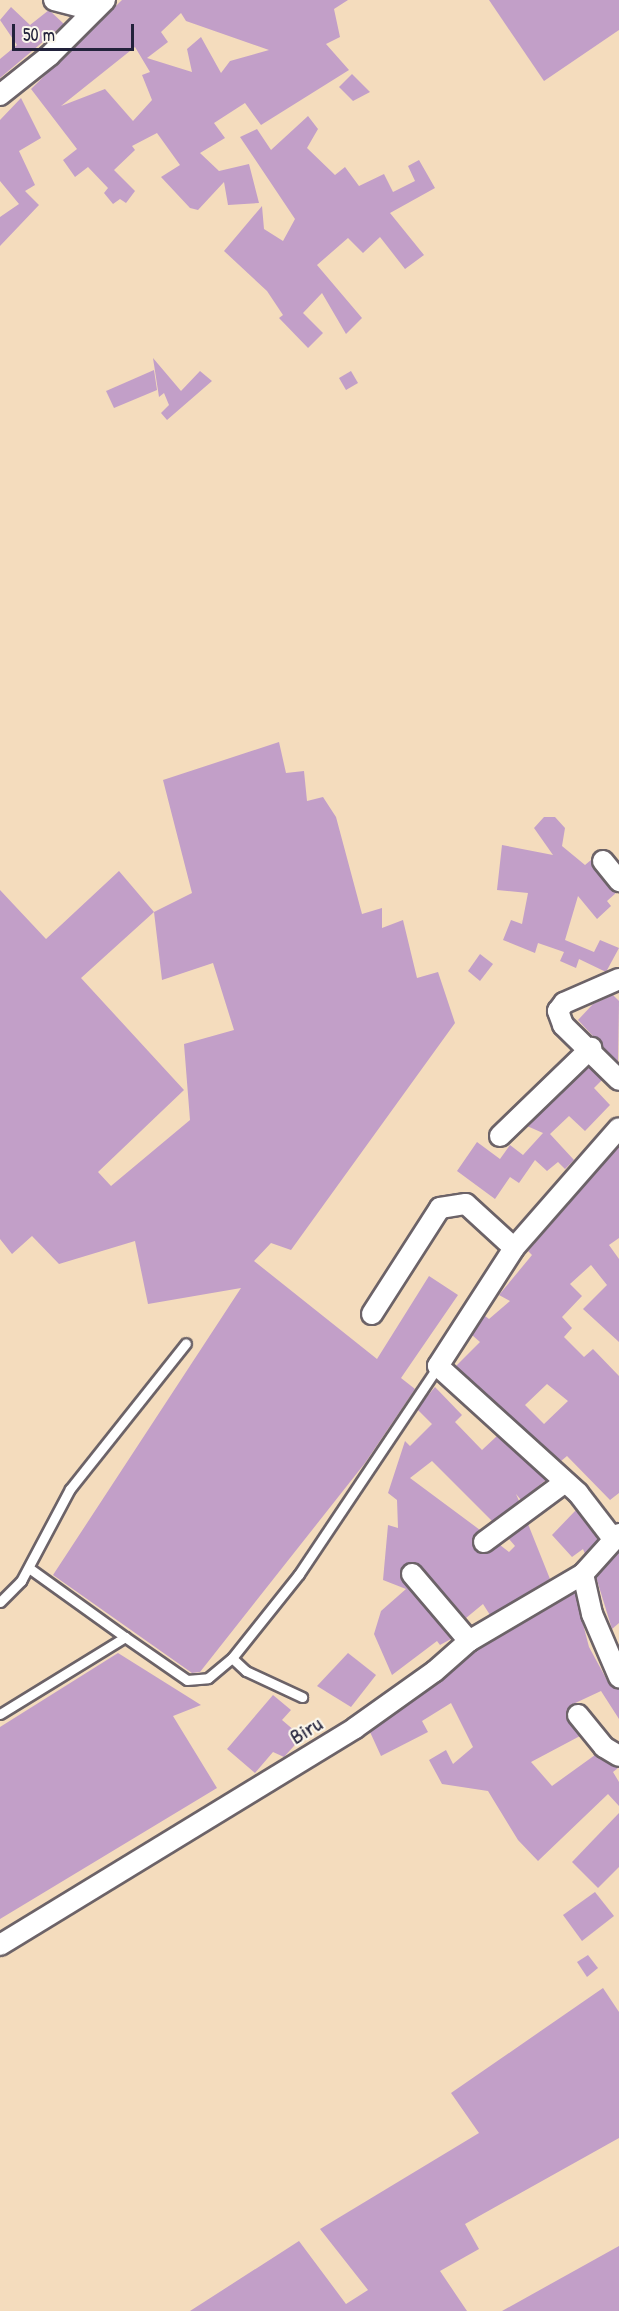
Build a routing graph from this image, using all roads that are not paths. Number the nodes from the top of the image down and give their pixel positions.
1 (54, 0) edge
2 (99, 5) edge
3 (0, 94) edge
4 (603, 861) dead end
5 (619, 881) edge
6 (619, 979) edge
7 (591, 1048) junction
8 (619, 1080) edge
9 (619, 1128) edge
10 (500, 1136) dead end
11 (514, 1248) junction
12 (372, 1314) dead end
13 (186, 1343) dead end
14 (438, 1366) junction
15 (565, 1482) junction
16 (616, 1537) edge
17 (484, 1542) dead end
18 (29, 1568) junction
19 (412, 1574) dead end
20 (583, 1574) junction
21 (0, 1602) edge
22 (125, 1637) junction
23 (469, 1641) junction
24 (232, 1658) junction
25 (619, 1677) edge
26 (302, 1697) dead end
27 (0, 1714) edge
28 (578, 1715) dead end
29 (619, 1756) edge
30 (0, 1946) edge

1 - 2 street
2 - 3 street
4 - 5 street
6 - 7 street
7 - 8 street
7 - 10 street
9 - 11 street
11 - 12 street
11 - 14 street
13 - 18 lane
14 - 15 street
14 - 24 lane
15 - 16 street
15 - 17 street
16 - 20 street, Biru
18 - 21 lane
18 - 22 lane
19 - 23 street
20 - 23 street, Biru
20 - 25 street
22 - 24 lane
22 - 27 lane
23 - 30 street, Biru
24 - 26 lane
28 - 29 street

